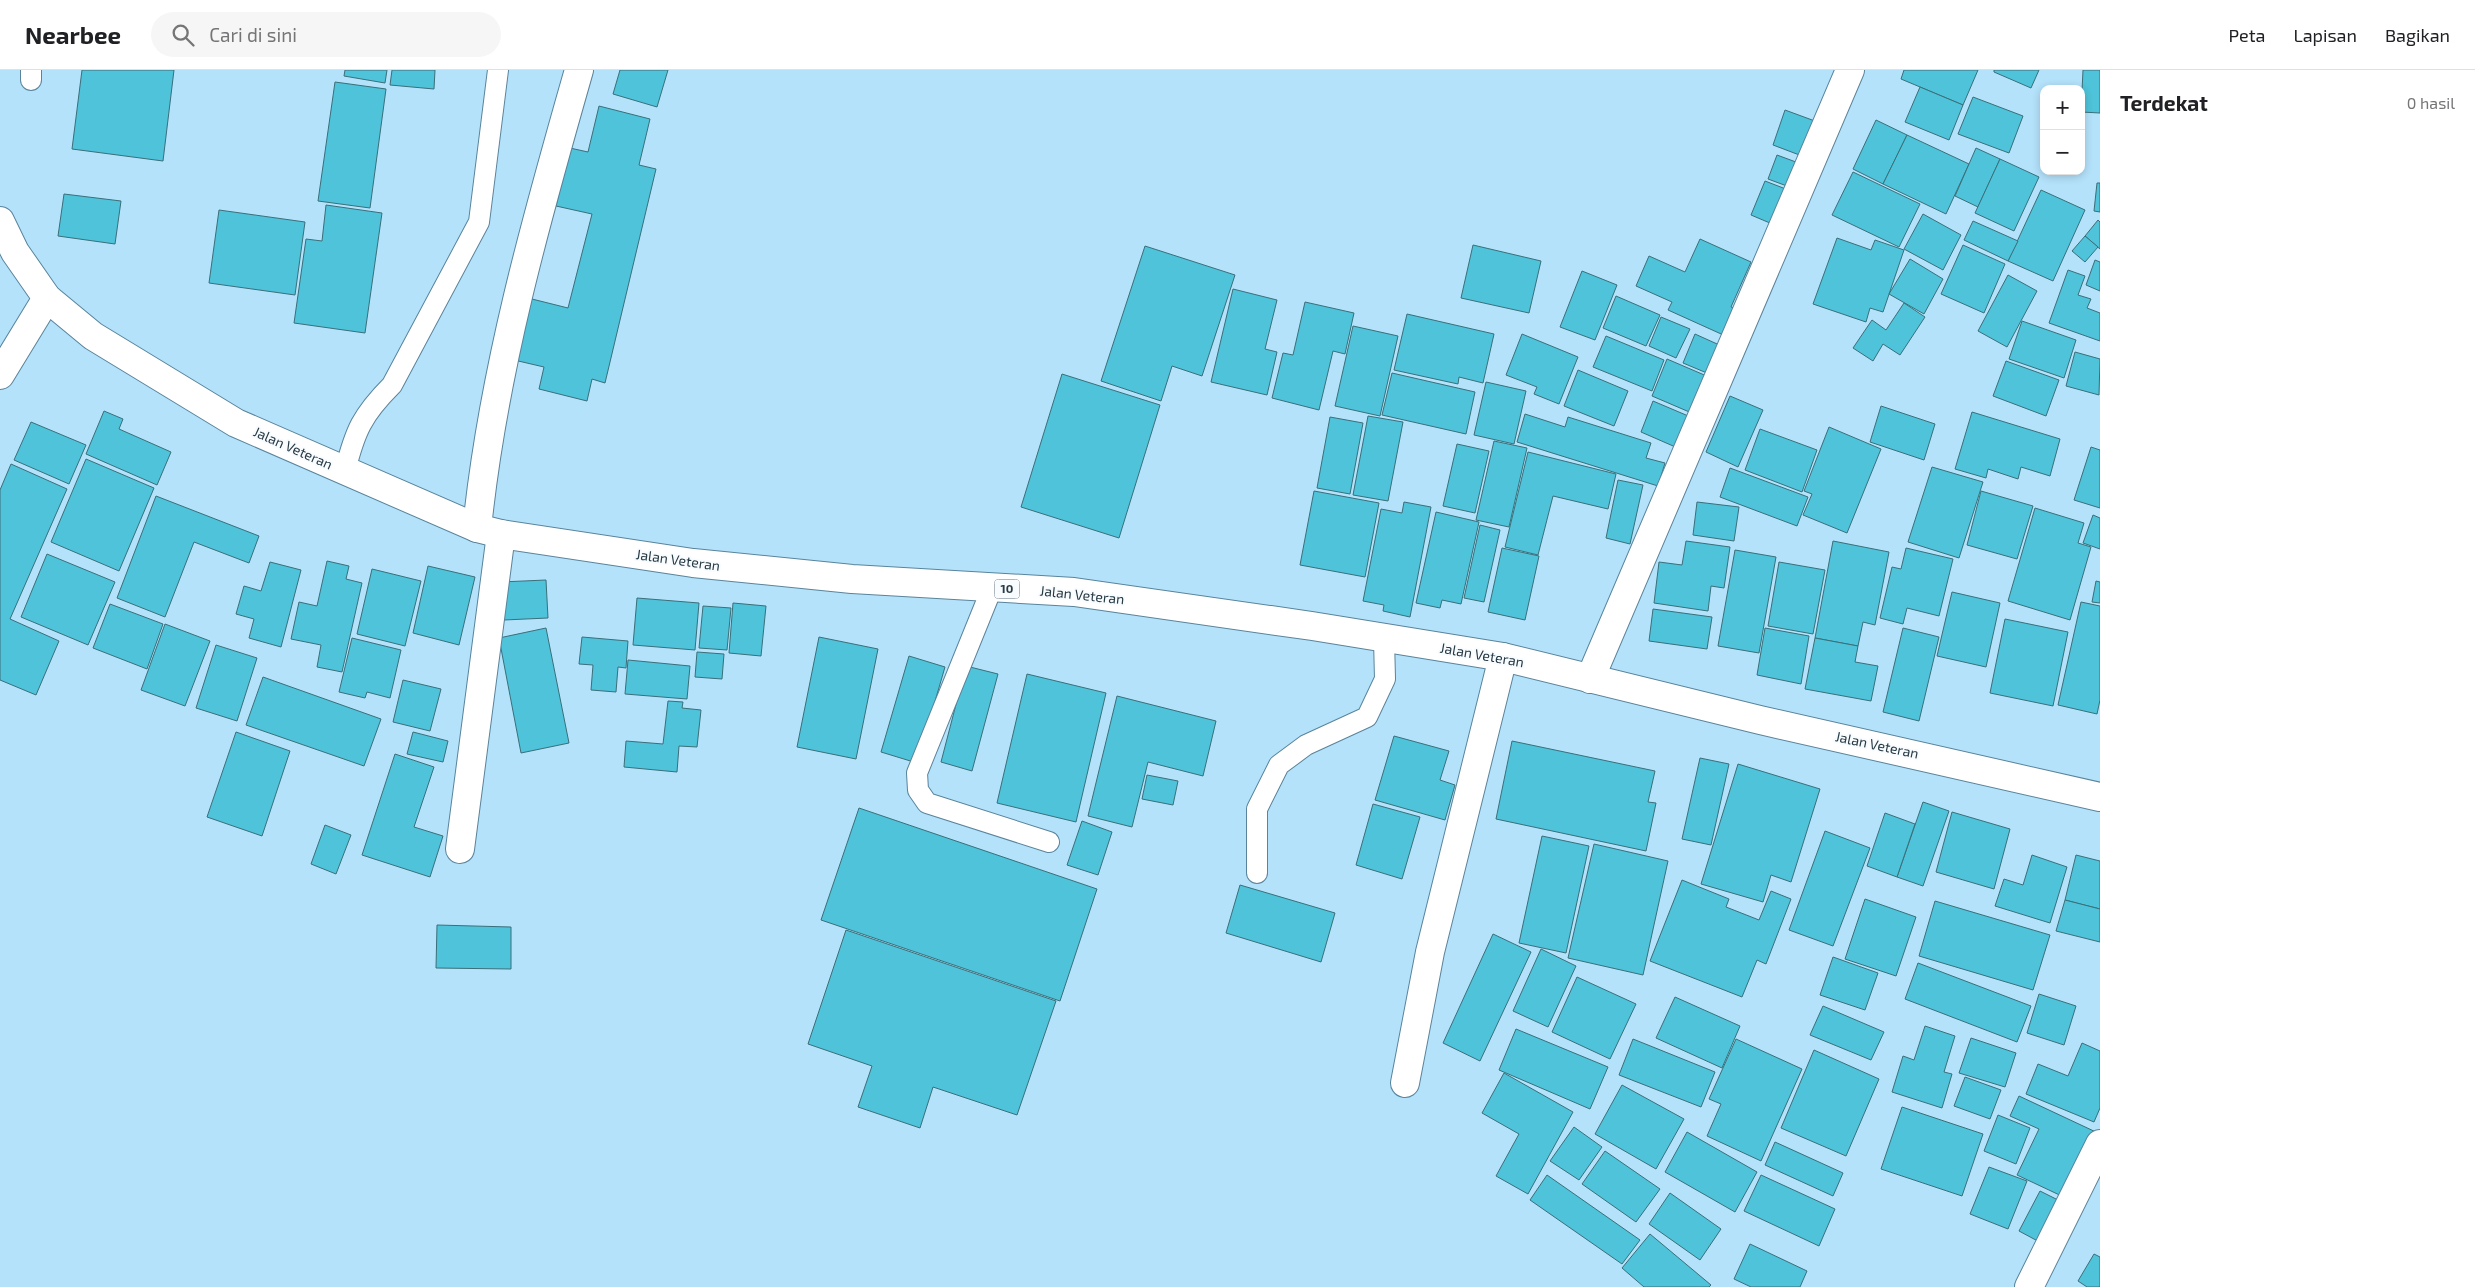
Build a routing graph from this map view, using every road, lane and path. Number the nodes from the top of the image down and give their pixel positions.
1 (498, 70) edge
2 (580, 70) edge
3 (1850, 70) edge
4 (0, 221) edge
5 (8, 253) edge
6 (47, 298) junction
7 (0, 375) edge
8 (345, 471) junction
9 (489, 531) junction
10 (992, 588) junction
11 (1384, 639) junction
12 (1503, 657) junction
13 (1590, 679) junction
14 (2100, 797) edge
15 (1049, 842) dead end
16 (460, 849) dead end
17 (1257, 873) dead end
18 (1405, 1083) dead end
19 (2100, 1144) edge
20 (2029, 1287) edge

1 - 8 lane
2 - 9 main road
3 - 13 main road
4 - 5 main road, Jalan Veteran / 10
5 - 6 main road, Jalan Veteran / 10
6 - 7 main road
6 - 8 main road, Jalan Veteran / 10
8 - 9 main road, Jalan Veteran / 10
9 - 10 main road, Jalan Veteran / 10
9 - 16 main road
10 - 11 main road, Jalan Veteran / 10
10 - 15 lane
11 - 12 main road, Jalan Veteran / 10
11 - 17 lane
12 - 13 main road, Jalan Veteran / 10
12 - 18 main road
13 - 14 main road, Jalan Veteran / 10
19 - 20 main road

